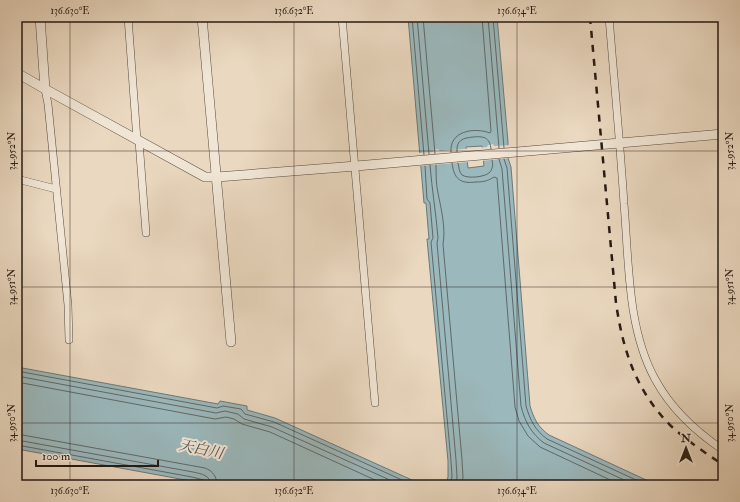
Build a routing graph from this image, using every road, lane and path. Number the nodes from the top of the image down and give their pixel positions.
1 (40, 17) edge
2 (128, 17) edge
3 (202, 17) edge
4 (342, 17) edge
5 (609, 17) edge
6 (17, 73) edge
7 (45, 90) junction
8 (723, 134) edge
9 (138, 140) junction
10 (620, 142) junction
11 (356, 166) junction
12 (217, 177) junction
13 (17, 179) edge
14 (56, 189) junction
15 (146, 233) dead end
16 (70, 340) dead end
17 (231, 342) dead end
18 (375, 403) dead end
19 (723, 450) edge

1 - 7 street
2 - 9 street
3 - 12 street
4 - 11 street
5 - 10 street
6 - 7 street
7 - 9 street
7 - 14 street
8 - 10 street
9 - 12 street
9 - 15 street
10 - 11 street
10 - 19 street
11 - 12 street
11 - 18 street
12 - 17 street
13 - 14 street
14 - 16 street

